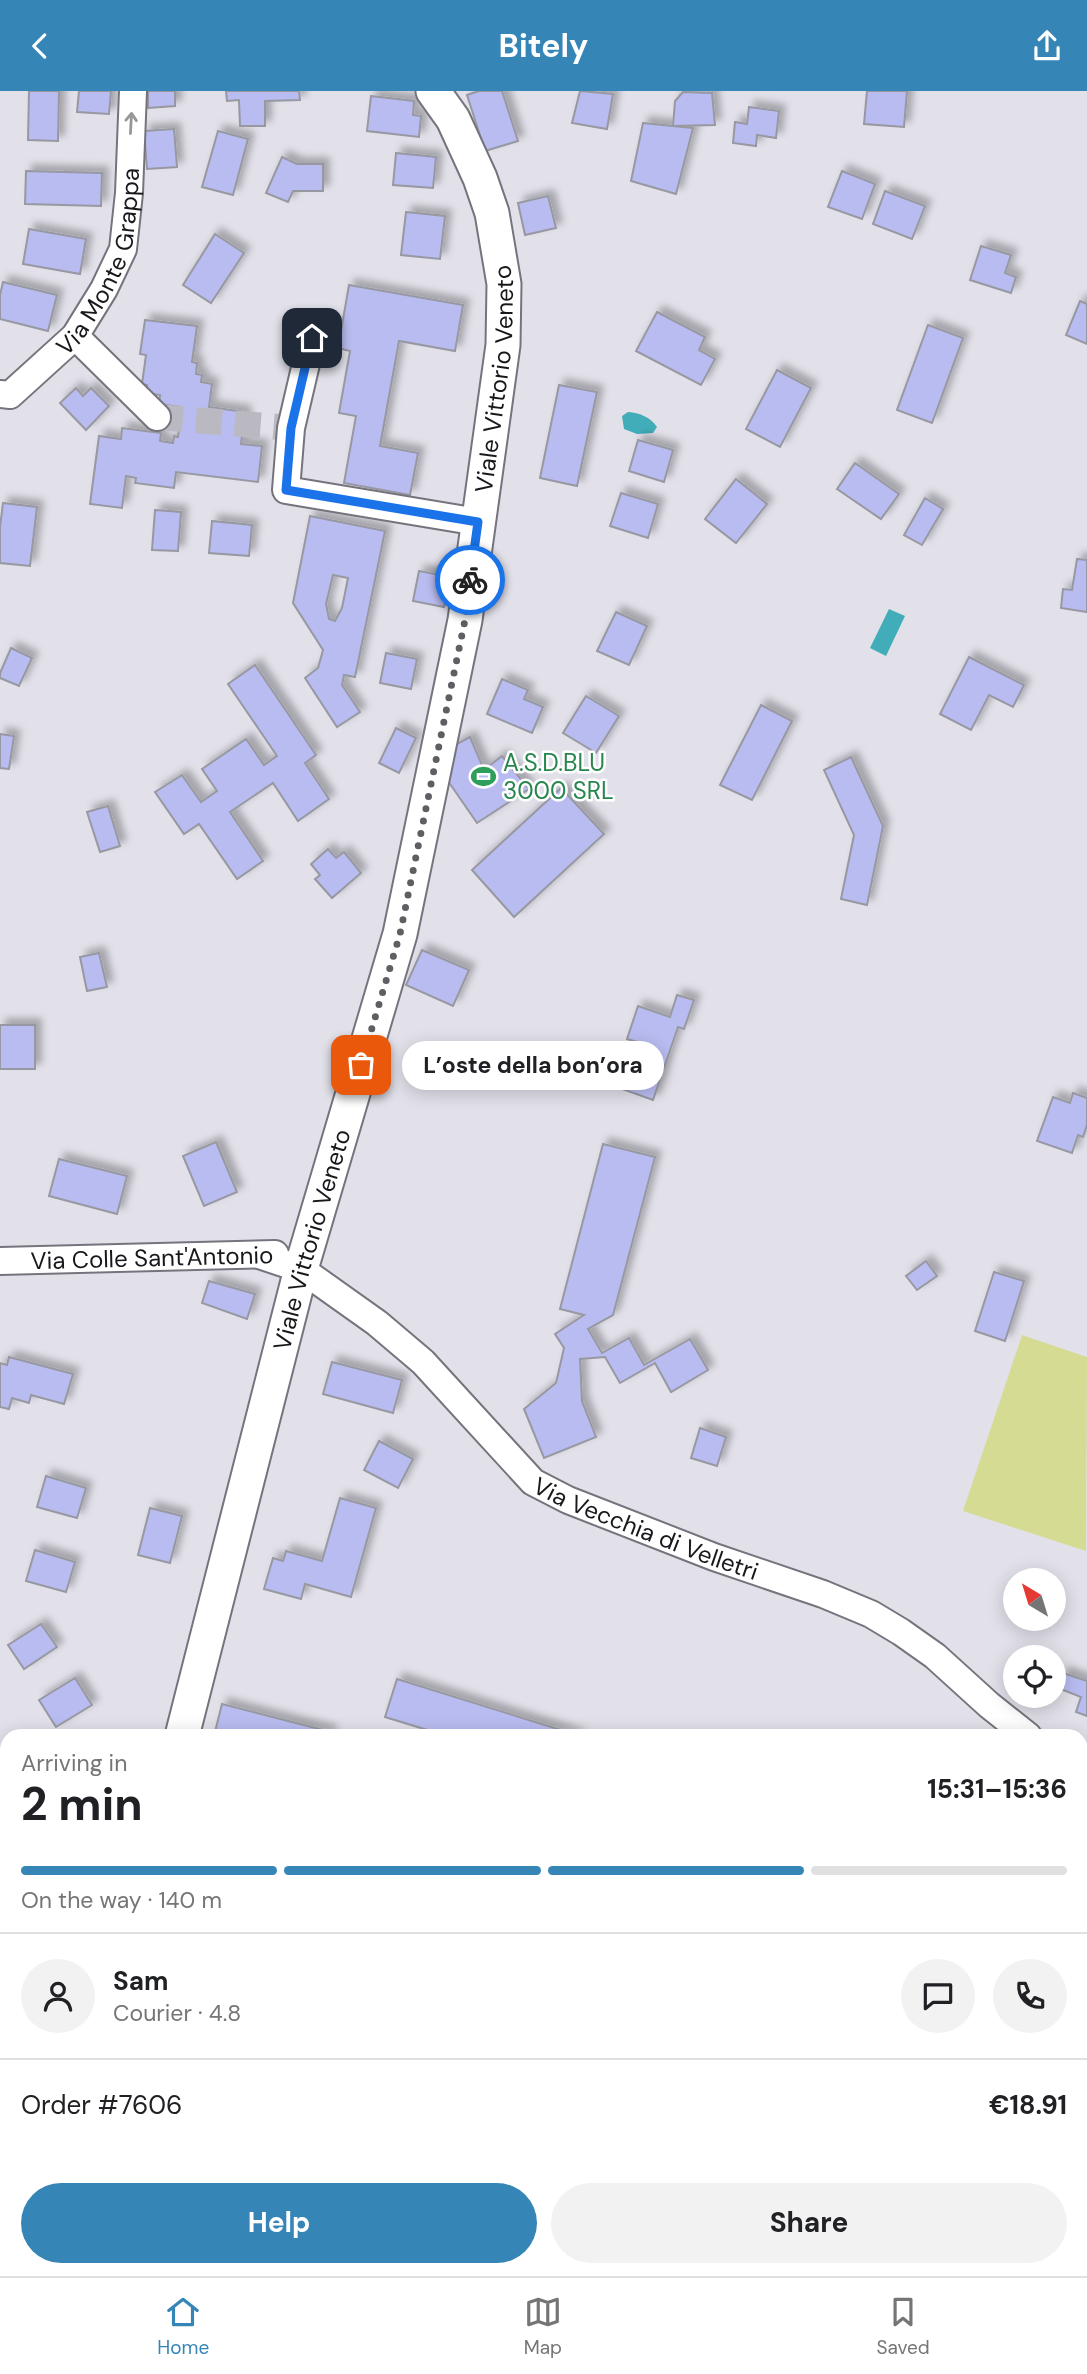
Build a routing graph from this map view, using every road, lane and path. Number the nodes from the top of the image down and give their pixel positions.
1 (133, 91) edge
2 (433, 91) edge
3 (75, 336) junction
4 (312, 338) dead end
5 (0, 394) edge
6 (157, 417) tunnel mouth
7 (478, 522) junction
8 (0, 1261) edge
9 (303, 1261) junction
10 (184, 1729) edge
11 (1019, 1729) edge

3 -> 1 street, Via Monte Grappa
2 - 7 main road, Viale Vittorio Veneto
3 - 5 street, Via Monte Grappa
3 - 6 street
4 - 7 street
7 - 9 main road, Viale Vittorio Veneto
8 - 9 street, Via Colle Sant'Antonio
9 - 10 main road, Viale Vittorio Veneto
9 - 11 street, Via Vecchia di Velletri

